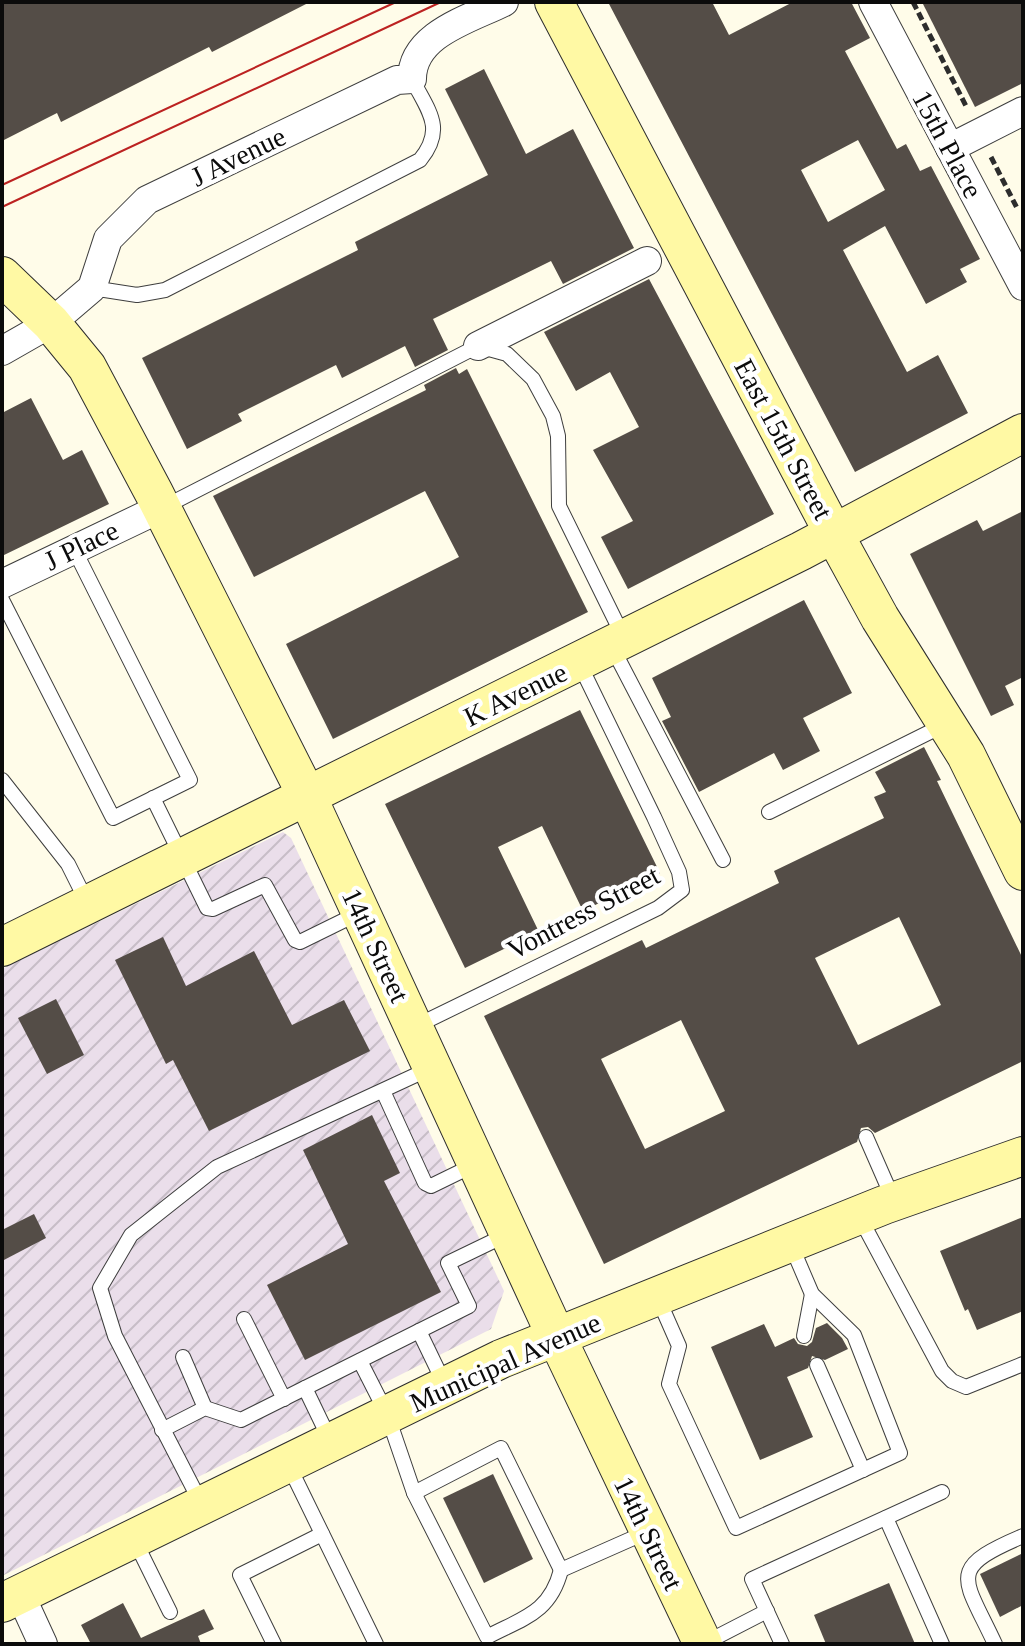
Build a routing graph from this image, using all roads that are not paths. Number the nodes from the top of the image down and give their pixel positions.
1 (504, 2) edge
2 (554, 2) edge
3 (873, 2) edge
4 (412, 79) junction
5 (1023, 111) edge
6 (950, 148) junction
7 (647, 261) dead end
8 (2, 276) edge
9 (1023, 286) edge
10 (92, 288) junction
11 (51, 323) junction
12 (478, 346) junction
13 (2, 351) edge
14 (1020, 441) edge
15 (161, 508) junction
16 (834, 534) junction
17 (74, 549) junction
18 (2, 584) edge
19 (2, 600) edge
20 (605, 649) junction
21 (947, 724) junction
22 (2, 780) edge
23 (307, 796) junction
24 (153, 798) junction
25 (769, 812) dead end
26 (183, 857) junction
27 (723, 860) dead end
28 (1023, 871) edge
29 (88, 904) junction
30 (361, 912) junction
31 (2, 947) edge
32 (414, 1027) junction
33 (432, 1068) junction
34 (383, 1091) junction
35 (866, 1137) dead end
36 (1023, 1156) edge
37 (477, 1164) junction
38 (894, 1202) junction
39 (859, 1215) junction
40 (508, 1233) junction
41 (790, 1243) junction
42 (812, 1294) junction
43 (657, 1296) junction
44 (244, 1319) dead end
45 (419, 1331) junction
46 (556, 1336) junction
47 (804, 1336) dead end
48 (183, 1357) dead end
49 (360, 1361) junction
50 (1023, 1364) edge
51 (817, 1365) dead end
52 (446, 1386) junction
53 (305, 1388) junction
54 (284, 1399) junction
55 (205, 1408) junction
56 (387, 1414) junction
57 (162, 1430) junction
58 (331, 1442) junction
59 (288, 1463) junction
60 (863, 1470) junction
61 (942, 1492) dead end
62 (414, 1493) junction
63 (202, 1505) junction
64 (886, 1518) junction
65 (649, 1532) junction
66 (322, 1534) junction
67 (1023, 1536) edge
68 (134, 1539) junction
69 (561, 1570) junction
70 (11, 1599) edge
71 (767, 1611) junction
72 (170, 1612) dead end
73 (43, 1644) edge
74 (274, 1644) edge
75 (376, 1644) edge
76 (703, 1644) edge
77 (782, 1644) edge
78 (942, 1644) edge
79 (995, 1644) edge

1 - 4 street
2 - 16 main road, East 15th Street
3 - 6 street, 15th Place
4 - 10 street, J Avenue
4 - 10 lane
5 - 6 street
6 - 9 street, 15th Place
7 - 12 street
8 - 11 main road, 14th Street
10 - 11 street
11 - 13 street
11 - 15 main road, 14th Street
12 - 15 lane
12 - 20 lane
14 - 16 main road, K Avenue
15 - 17 street, J Place
15 - 23 main road, 14th Street
16 - 20 main road, K Avenue
16 - 21 main road, East 15th Street
17 - 18 street, J Place
17 - 24 lane
19 - 24 lane
20 - 23 main road, K Avenue
20 - 27 lane
20 - 32 lane, Vontress Street
21 - 25 lane
21 - 28 main road, East 15th Street
22 - 29 lane
23 - 26 main road, K Avenue
23 - 30 main road, 14th Street
24 - 26 lane
26 - 29 main road, K Avenue
26 - 30 lane
29 - 31 main road, K Avenue
30 - 32 main road, 14th Street
32 - 33 main road, 14th Street
33 - 34 lane
33 - 37 main road, 14th Street
34 - 37 lane
34 - 57 lane
35 - 38 lane
36 - 38 main road, Municipal Avenue
37 - 40 main road, 14th Street
38 - 39 main road, Municipal Avenue
39 - 41 main road, Municipal Avenue
39 - 50 lane
40 - 45 lane
40 - 46 main road, 14th Street
41 - 42 lane
41 - 43 main road, Municipal Avenue
42 - 47 lane
42 - 60 lane
43 - 46 main road, Municipal Avenue
43 - 60 lane
44 - 54 lane
45 - 49 lane
45 - 52 lane
46 - 52 main road, Municipal Avenue
46 - 65 main road, 14th Street
48 - 55 lane
49 - 53 lane
49 - 56 lane
51 - 60 lane
52 - 56 main road, Municipal Avenue
53 - 54 lane
53 - 58 lane
54 - 55 lane
55 - 57 lane
56 - 58 main road, Municipal Avenue
56 - 62 lane
57 - 63 lane
58 - 59 main road, Municipal Avenue
59 - 63 main road, Municipal Avenue
59 - 66 lane
61 - 64 lane
62 - 69 lane
62 - 69 lane
63 - 68 main road, Municipal Avenue
64 - 71 lane
64 - 78 lane
65 - 69 lane
65 - 76 main road, 14th Street
66 - 74 lane
66 - 75 lane
67 - 79 lane
68 - 70 main road, Municipal Avenue
68 - 72 lane
70 - 73 street
71 - 76 lane
71 - 77 lane

